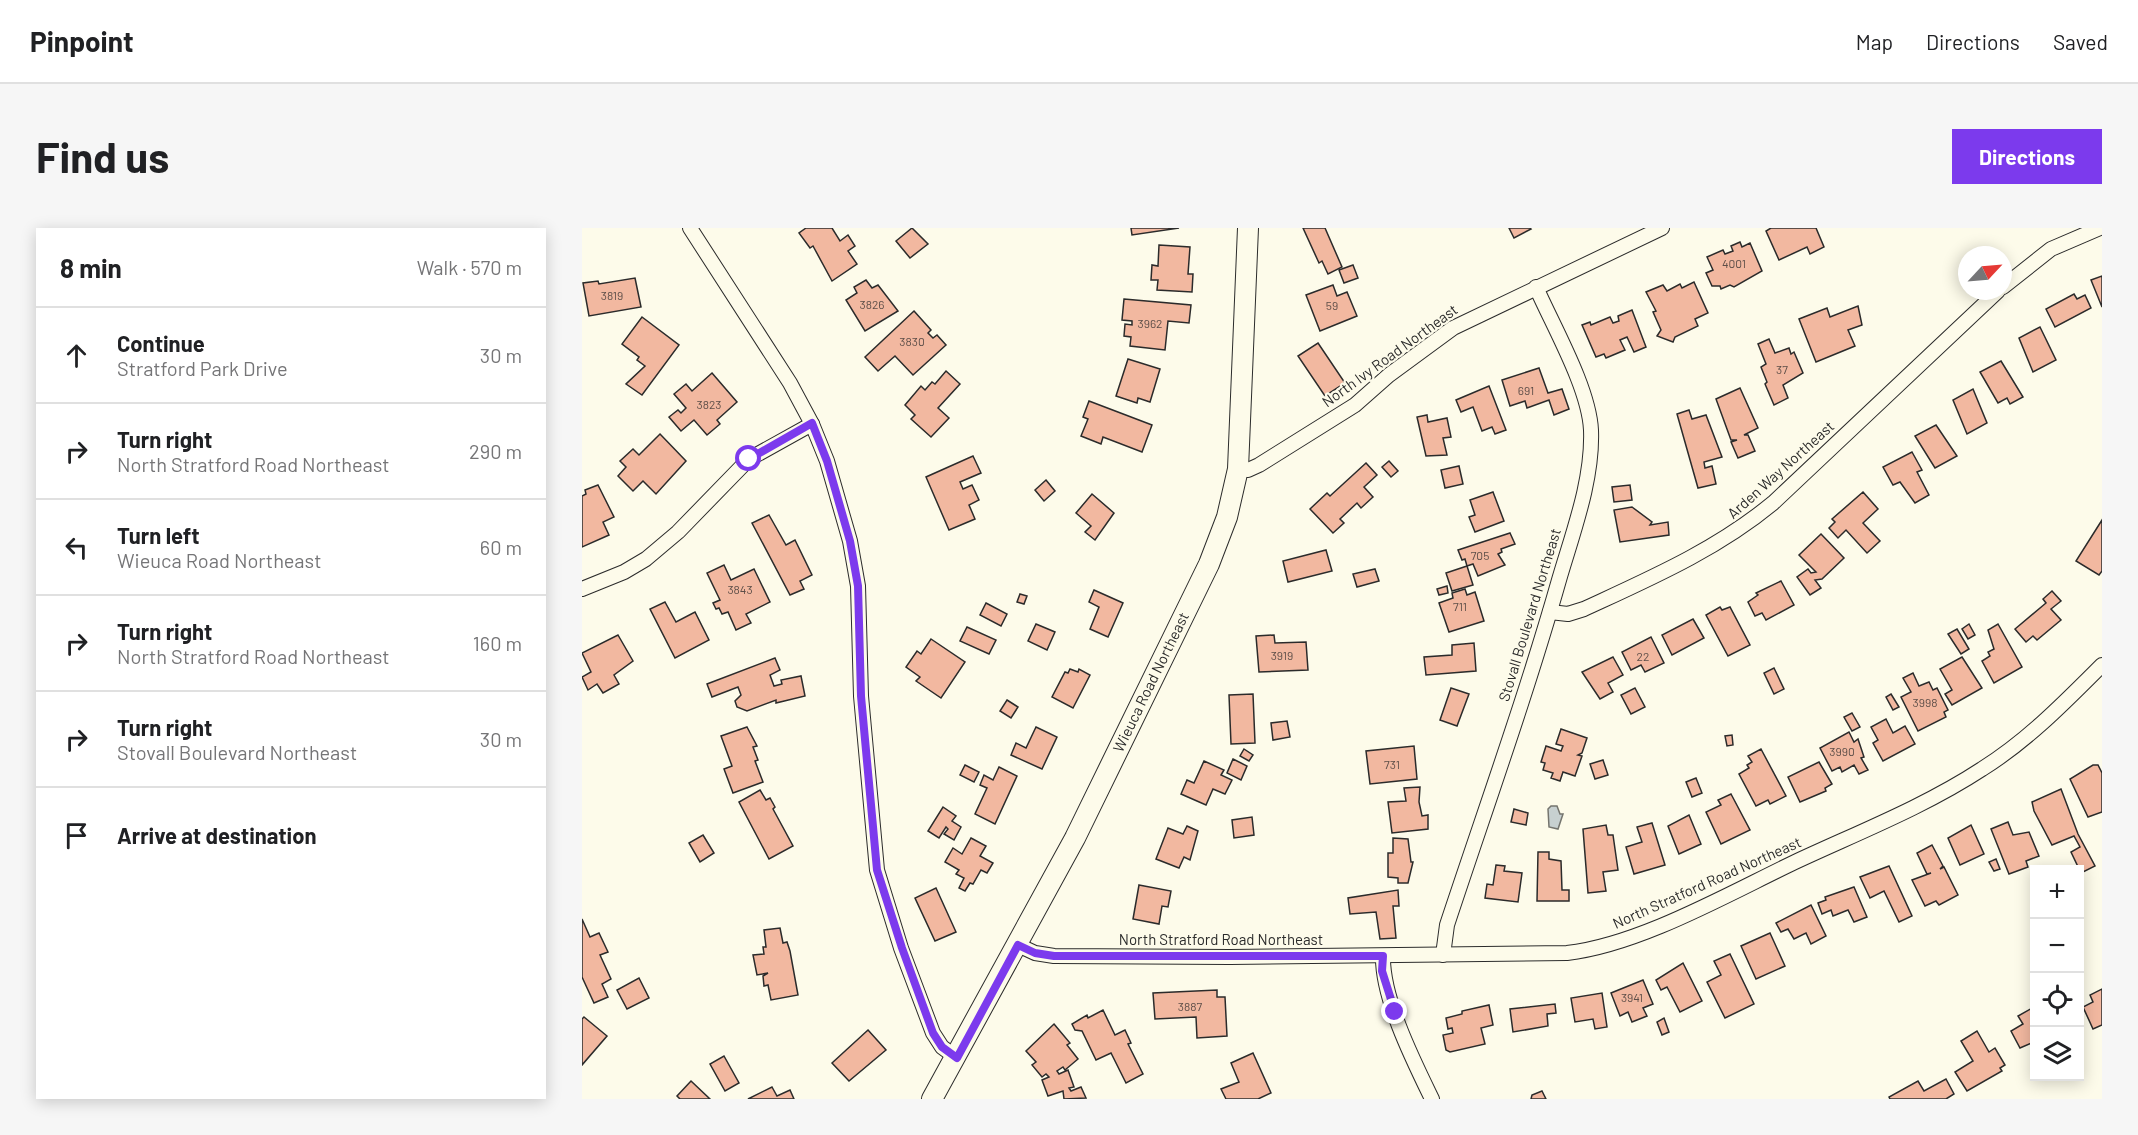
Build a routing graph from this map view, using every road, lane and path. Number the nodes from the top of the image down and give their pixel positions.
1 (690, 228) edge
2 (1248, 228) edge
3 (1662, 228) edge
4 (2100, 228) edge
5 (2012, 280) edge
6 (1536, 287) junction
7 (1988, 300) edge
8 (812, 423) junction
9 (1238, 469) junction
10 (582, 589) edge
11 (1550, 612) junction
12 (2102, 665) edge
13 (1018, 945) junction
14 (1443, 955) junction
15 (1383, 956) junction
16 (957, 1058) junction
17 (932, 1099) edge
18 (1432, 1099) edge

1 - 8 street
2 - 9 street, Wieuca Road Northeast
3 - 6 street, North Ivy Road Northeast
4 - 5 street
6 - 9 street, North Ivy Road Northeast
6 - 11 street, Stovall Boulevard Northeast
7 - 11 street, Arden Way Northeast
8 - 10 street
8 - 16 street
9 - 13 street, Wieuca Road Northeast
11 - 14 street, Stovall Boulevard Northeast
12 - 14 street, North Stratford Road Northeast
13 - 15 street, North Stratford Road Northeast
13 - 16 street, Wieuca Road Northeast
14 - 15 street, North Stratford Road Northeast
15 - 18 street
16 - 17 street, Wieuca Road Northeast

